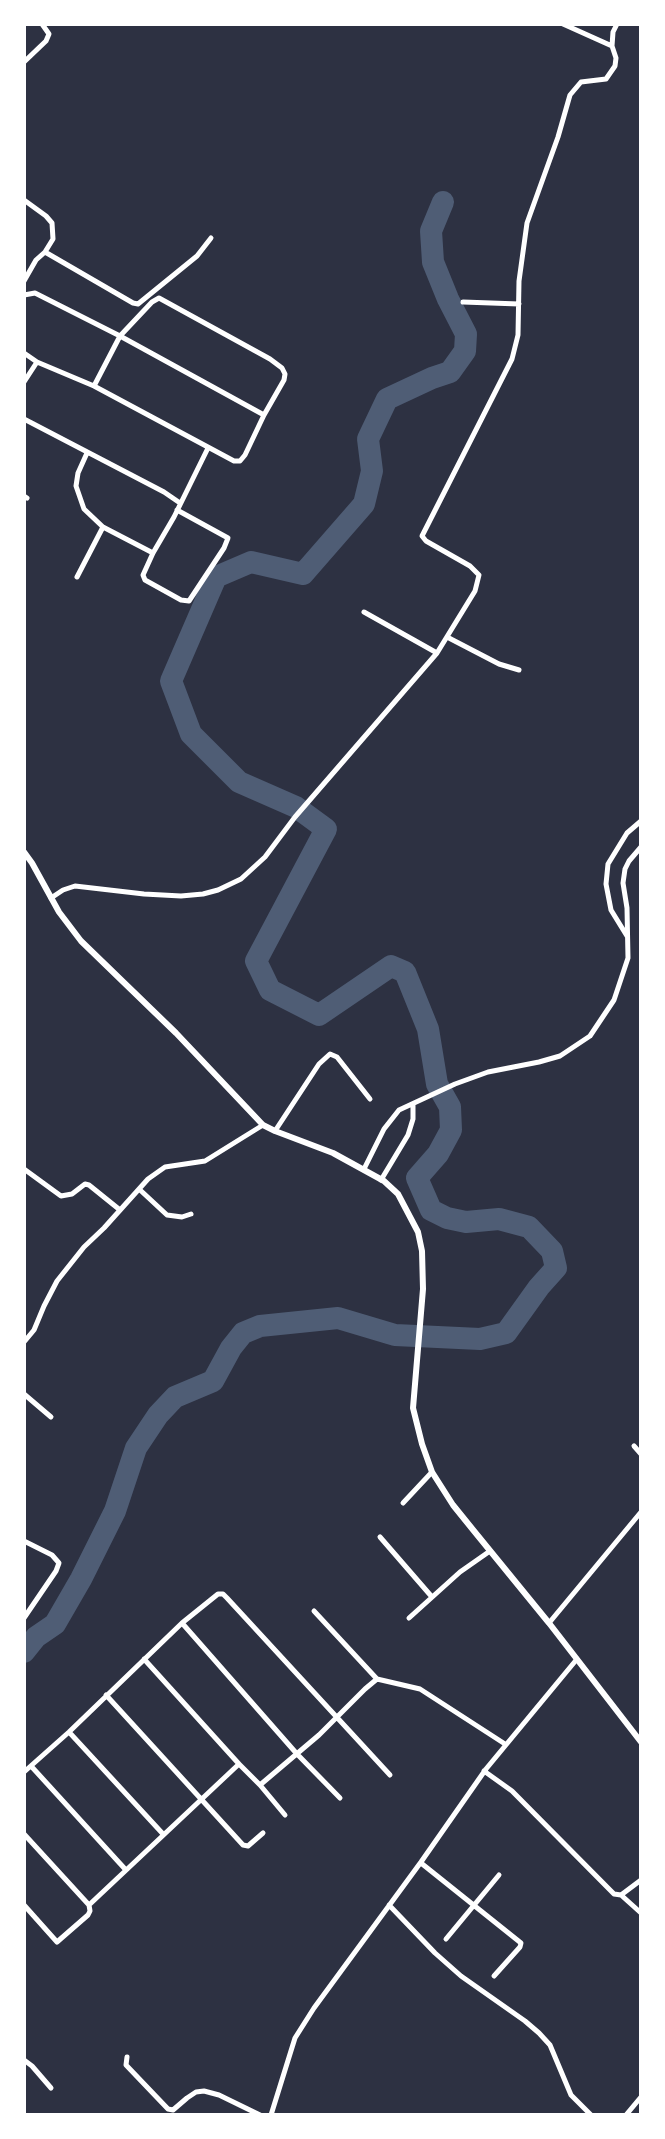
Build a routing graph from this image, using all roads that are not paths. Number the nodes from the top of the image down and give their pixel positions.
1 (42, 24) edge
2 (563, 24) edge
3 (617, 24) edge
4 (612, 46) junction
5 (24, 62) edge
6 (24, 200) edge
7 (211, 238) dead end
8 (45, 252) junction
9 (24, 281) edge
10 (24, 295) edge
11 (463, 302) dead end
12 (519, 304) junction
13 (120, 336) junction
14 (24, 353) edge
15 (37, 362) junction
16 (24, 382) edge
17 (94, 386) junction
18 (264, 415) junction
19 (24, 419) edge
20 (208, 448) junction
21 (87, 453) junction
22 (180, 503) junction
23 (177, 510) junction
24 (103, 527) junction
25 (153, 553) junction
26 (77, 577) dead end
27 (364, 612) dead end
28 (447, 637) junction
29 (437, 653) junction
30 (519, 670) dead end
31 (641, 821) edge
32 (641, 847) edge
33 (24, 852) edge
34 (51, 898) junction
35 (627, 937) junction
36 (370, 1099) dead end
37 (413, 1104) junction
38 (263, 1125) junction
39 (275, 1131) junction
40 (24, 1169) edge
41 (364, 1169) junction
42 (381, 1180) junction
43 (139, 1189) junction
44 (120, 1210) junction
45 (191, 1214) dead end
46 (24, 1342) edge
47 (24, 1394) edge
48 (51, 1417) dead end
49 (634, 1446) dead end
50 (641, 1454) edge
51 (432, 1472) junction
52 (403, 1503) dead end
53 (641, 1512) edge
54 (380, 1537) dead end
55 (24, 1541) edge
56 (490, 1551) junction
57 (432, 1597) junction
58 (314, 1611) dead end
59 (24, 1618) edge
60 (409, 1618) dead end
61 (182, 1623) junction
62 (549, 1623) junction
63 (144, 1659) junction
64 (577, 1659) junction
65 (377, 1679) junction
66 (106, 1695) junction
67 (337, 1718) junction
68 (69, 1732) junction
69 (641, 1742) edge
70 (505, 1744) junction
71 (297, 1754) junction
72 (239, 1764) junction
73 (31, 1766) junction
74 (484, 1771) dead end
75 (24, 1772) edge
76 (390, 1775) dead end
77 (260, 1785) junction
78 (340, 1798) dead end
79 (201, 1799) junction
80 (285, 1815) dead end
81 (263, 1833) dead end
82 (24, 1834) edge
83 (163, 1834) junction
84 (421, 1862) junction
85 (125, 1869) junction
86 (499, 1875) dead end
87 (641, 1880) edge
88 (621, 1895) junction
89 (475, 1904) junction
90 (24, 1905) edge
91 (89, 1905) junction
92 (389, 1905) junction
93 (641, 1913) edge
94 (446, 1939) dead end
95 (494, 1976) dead end
96 (127, 2057) dead end
97 (24, 2060) edge
98 (51, 2088) dead end
99 (641, 2097) edge
100 (260, 2115) edge
101 (271, 2115) edge
102 (591, 2115) edge
103 (626, 2115) edge

1 - 5 street
2 - 4 street
3 - 4 street
4 - 12 street
6 - 8 street
7 - 8 street
8 - 9 street
10 - 13 street
11 - 12 street
12 - 28 street
13 - 17 street
13 - 18 street
13 - 18 street
14 - 15 street
15 - 16 street
15 - 17 street
17 - 20 street
18 - 20 street
19 - 21 street
20 - 22 street
21 - 22 street
21 - 24 street
22 - 23 street
23 - 25 street
23 - 25 street
24 - 25 street
24 - 26 street
27 - 29 street
28 - 29 street
28 - 30 street
29 - 34 street
31 - 35 street
32 - 35 street
33 - 34 street
34 - 38 street
35 - 37 street
36 - 39 street
37 - 41 street
37 - 42 street
38 - 39 street
38 - 43 street
39 - 41 street
40 - 44 street
41 - 42 street
42 - 51 street
43 - 44 street
43 - 45 street
44 - 46 street
47 - 48 street
49 - 50 street
51 - 52 street
51 - 56 street
53 - 62 street
54 - 57 street
55 - 59 street
56 - 57 street
56 - 62 street
57 - 60 street
58 - 65 street
61 - 63 street
61 - 67 street
61 - 71 street
62 - 64 street
63 - 66 street
63 - 72 street
64 - 69 street
64 - 70 street
65 - 67 street
65 - 70 street
66 - 68 street
66 - 79 street
67 - 71 street
67 - 76 street
68 - 73 street
68 - 83 street
70 - 84 street
71 - 77 street
71 - 78 street
72 - 77 street
72 - 79 street
73 - 75 street
73 - 85 street
74 - 88 street
77 - 80 street
79 - 81 street
79 - 83 street
82 - 91 street
83 - 85 street
84 - 89 street
84 - 92 street
85 - 91 street
86 - 89 street
87 - 88 street
88 - 93 street
89 - 94 street
89 - 95 street
90 - 91 street
92 - 101 street
92 - 102 street
96 - 100 street
97 - 98 street
99 - 103 street

